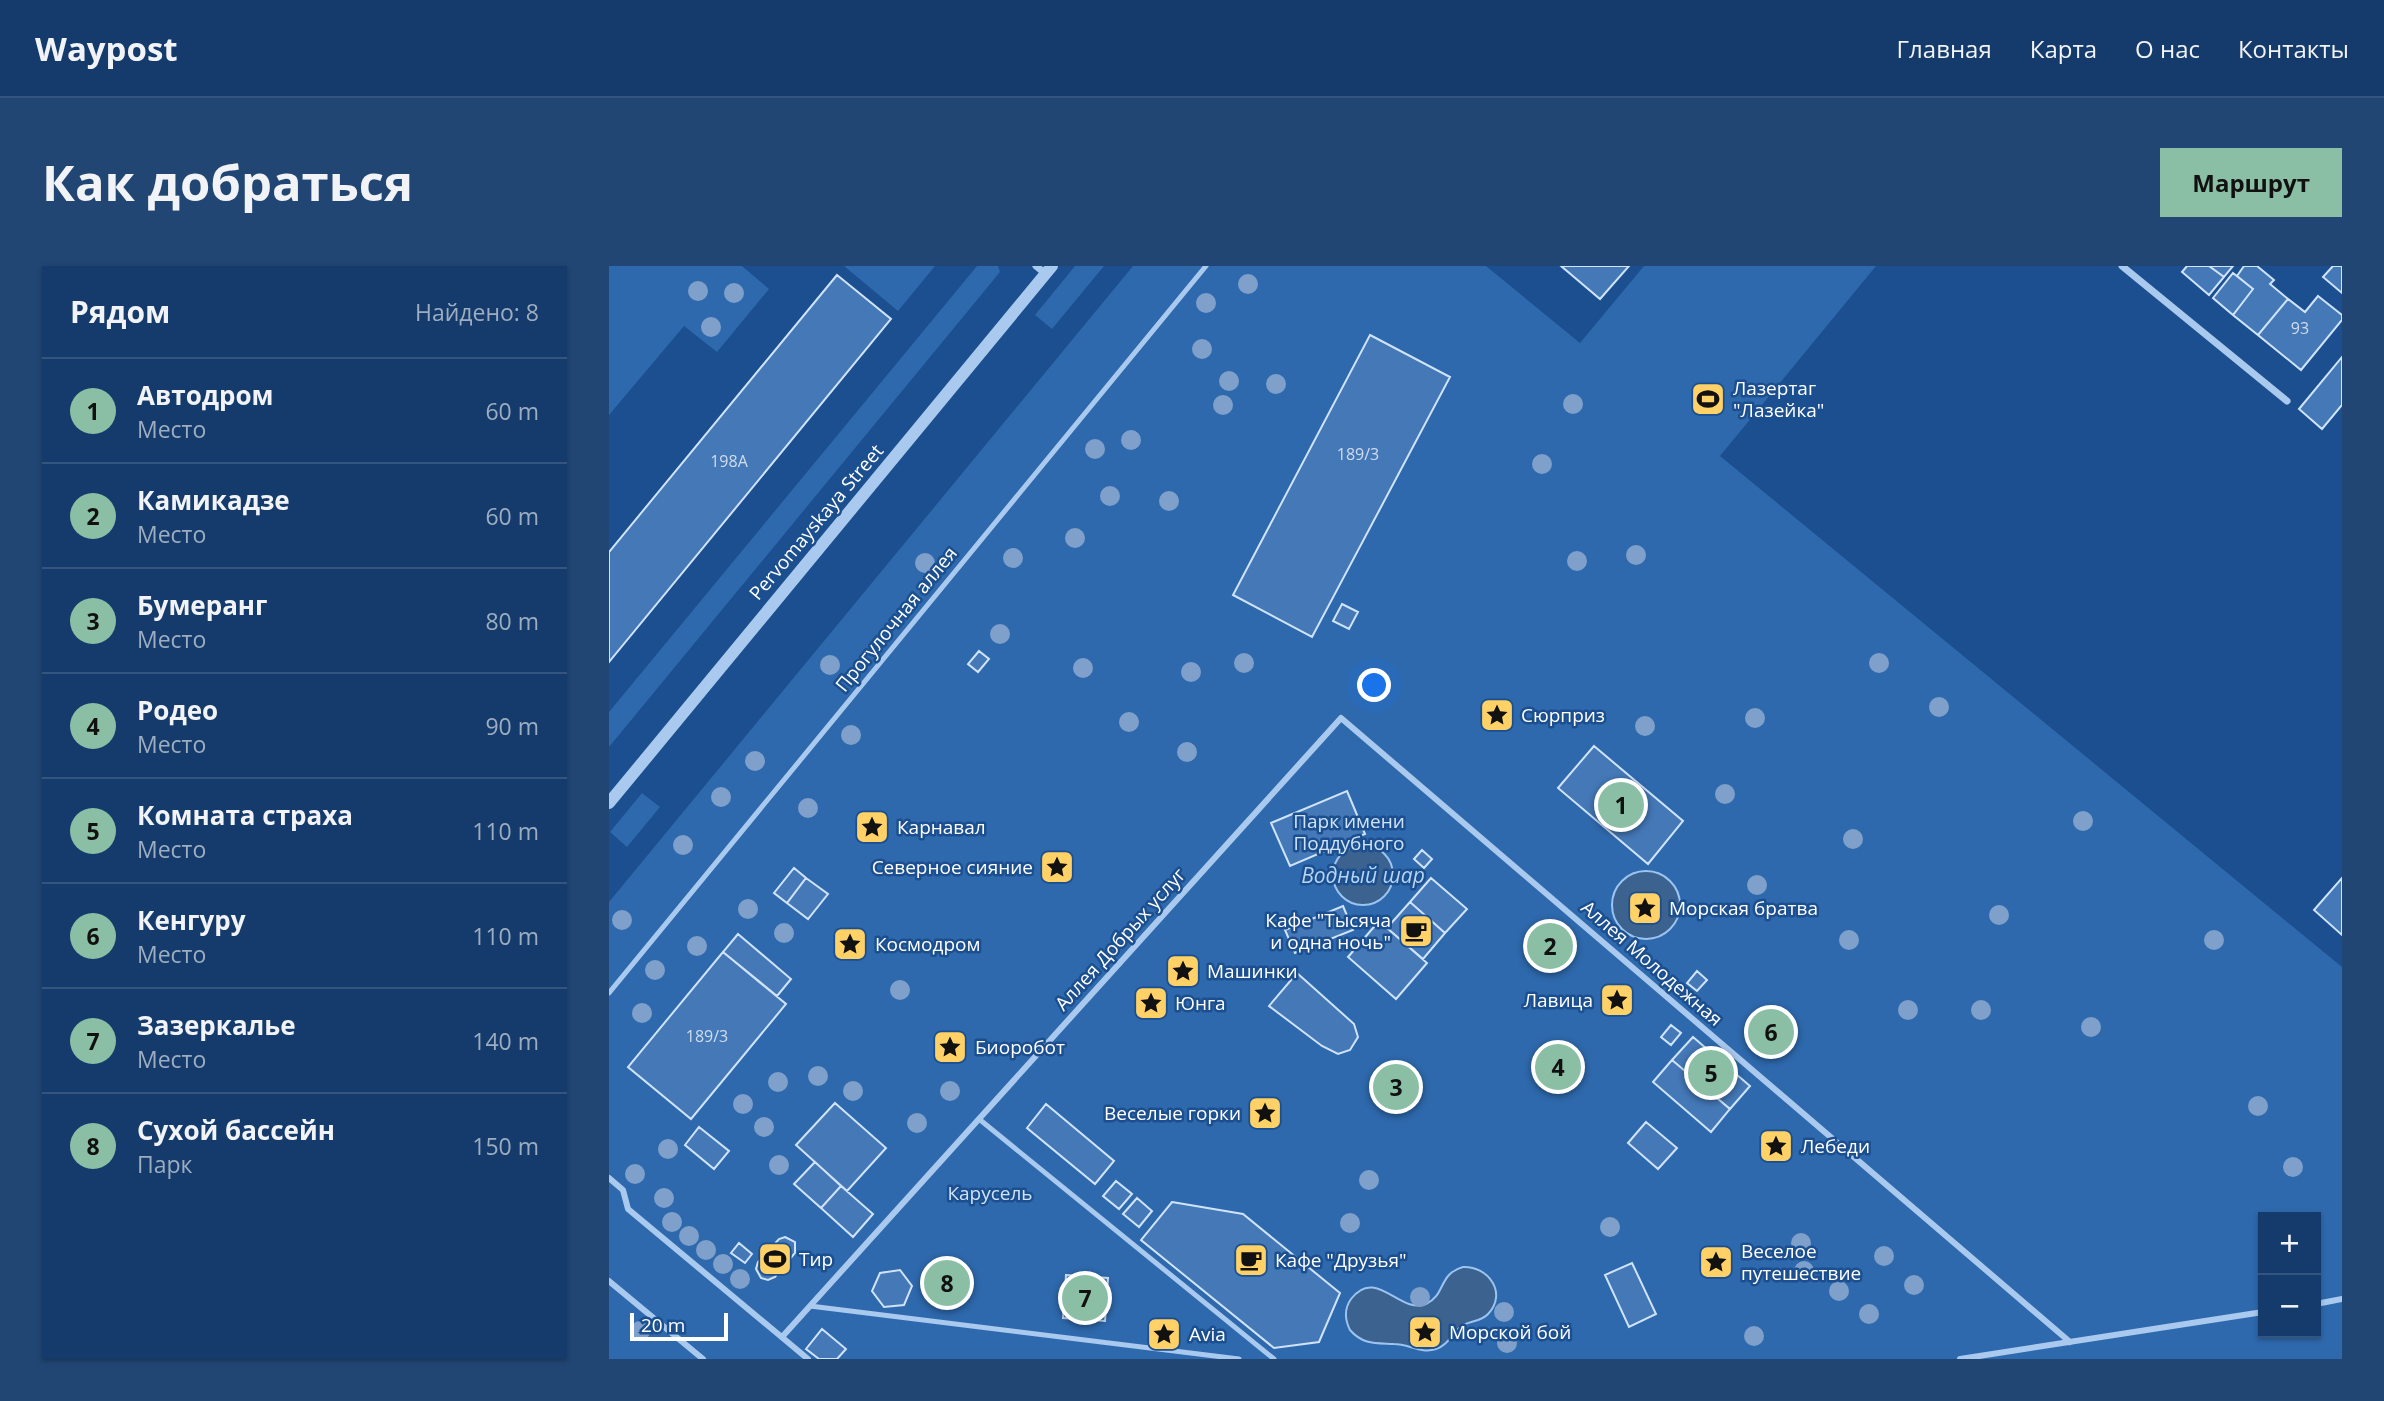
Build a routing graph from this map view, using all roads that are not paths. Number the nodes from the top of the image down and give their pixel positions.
1 (1206, 266) edge
2 (2122, 266) edge
3 (1045, 269) edge
4 (2287, 401) dead end
5 (1341, 718) joint
6 (609, 803) edge
7 (609, 993) edge
8 (979, 1119) junction
9 (609, 1178) edge
10 (609, 1281) edge
11 (2342, 1300) edge
12 (2321, 1303) edge
13 (810, 1306) junction
14 (2258, 1313) edge
15 (782, 1337) junction
16 (2070, 1342) junction
17 (702, 1359) edge
18 (808, 1359) edge
19 (1238, 1359) edge
20 (1274, 1359) edge
21 (1960, 1359) edge

1 - 7 lane, Прогулочная аллея
2 - 4 street
3 - 6 street, Pervomayskaya Street
5 - 8 street, Аллея Добрых услуг
5 - 16 street, Аллея Молодежная
8 - 13 street, Аллея Добрых услуг
8 - 20 lane
9 - 15 street
10 - 17 street
11 - 12 street
13 - 15 street, Аллея Добрых услуг
13 - 19 lane
14 - 16 street
15 - 18 street
16 - 21 street

